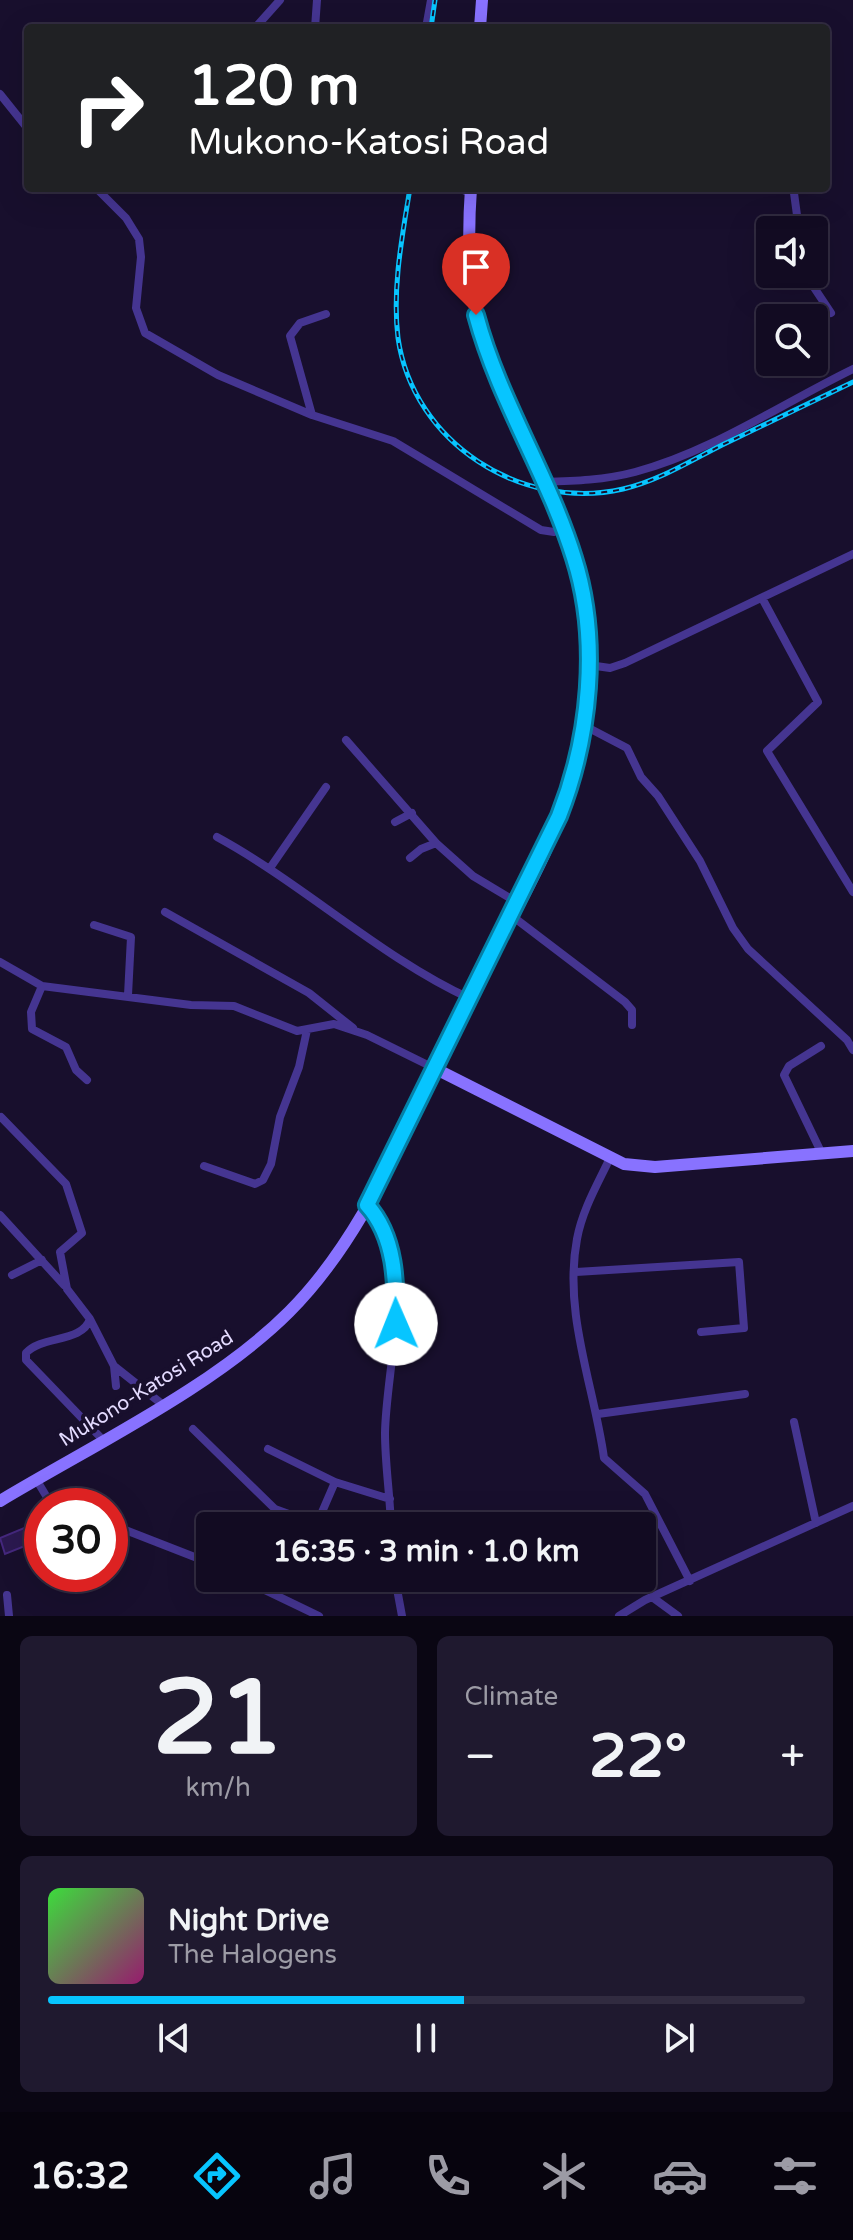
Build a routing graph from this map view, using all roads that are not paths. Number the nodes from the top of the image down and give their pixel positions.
1 (280, 0) edge
2 (317, 0) edge
3 (431, 0) edge
4 (482, 0) edge
5 (259, 24) edge
6 (315, 24) edge
7 (427, 24) edge
8 (480, 24) edge
9 (1, 98) edge
10 (24, 124) edge
11 (100, 192) edge
12 (467, 192) edge
13 (794, 193) dead end
14 (797, 216) edge
15 (814, 288) edge
16 (831, 313) dead end
17 (326, 314) dead end
18 (853, 369) edge
19 (312, 415) junction
20 (543, 482) junction
21 (563, 529) junction
22 (851, 558) edge
23 (762, 598) junction
24 (589, 665) junction
25 (583, 725) junction
26 (346, 740) dead end
27 (326, 787) dead end
28 (412, 813) junction
29 (395, 822) dead end
30 (217, 837) dead end
31 (436, 843) junction
32 (410, 858) dead end
33 (270, 868) junction
34 (853, 892) edge
35 (518, 903) junction
36 (165, 912) dead end
37 (512, 916) junction
38 (94, 925) dead end
39 (0, 962) edge
40 (42, 986) junction
41 (128, 995) junction
42 (471, 999) junction
43 (632, 1025) dead end
44 (307, 1030) junction
45 (356, 1031) junction
46 (821, 1046) dead end
47 (853, 1050) edge
48 (436, 1069) junction
49 (87, 1080) dead end
50 (1, 1117) edge
51 (853, 1151) edge
52 (822, 1154) junction
53 (609, 1160) junction
54 (204, 1166) dead end
55 (367, 1205) junction
56 (0, 1215) edge
57 (42, 1260) junction
58 (576, 1272) junction
59 (12, 1275) dead end
60 (67, 1289) junction
61 (90, 1319) junction
62 (701, 1332) dead end
63 (114, 1366) junction
64 (116, 1386) dead end
65 (745, 1394) dead end
66 (162, 1404) junction
67 (598, 1414) junction
68 (794, 1422) dead end
69 (193, 1429) dead end
70 (103, 1440) junction
71 (268, 1449) dead end
72 (36, 1479) junction
73 (335, 1482) junction
74 (41, 1488) edge
75 (390, 1499) junction
76 (0, 1501) edge
77 (853, 1506) edge
78 (390, 1512) edge
79 (816, 1523) junction
80 (128, 1531) edge
81 (196, 1558) edge
82 (690, 1581) junction
83 (269, 1592) edge
84 (398, 1592) edge
85 (7, 1595) dead end
86 (652, 1597) junction
87 (9, 1616) edge
88 (319, 1616) edge
89 (402, 1616) edge
90 (619, 1616) edge
91 (678, 1616) edge

1 - 5 street
2 - 6 street
3 - 7 street
4 - 8 main road
9 - 10 street
11 - 19 street
12 - 20 main road, Mukono-Katosi Road
13 - 14 street
15 - 16 street
17 - 19 street
18 - 20 street
19 - 21 street
20 - 21 main road, Mukono-Katosi Road
21 - 24 main road, Mukono-Katosi Road
22 - 23 street
23 - 24 street
23 - 34 street
24 - 25 main road, Mukono-Katosi Road
25 - 35 main road, Mukono-Katosi Road
25 - 47 street
26 - 28 street
27 - 33 street
28 - 29 street
28 - 31 street
30 - 33 street
31 - 32 street
31 - 35 street
33 - 42 street
35 - 37 main road, Mukono-Katosi Road
36 - 45 street
37 - 42 main road, Mukono-Katosi Road
37 - 43 street
38 - 41 street
39 - 40 street
40 - 41 street
40 - 49 street
41 - 44 street
42 - 48 main road, Mukono-Katosi Road
44 - 45 street
44 - 54 street
45 - 48 street
46 - 52 street
48 - 53 main road
48 - 55 main road, Mukono-Katosi Road
50 - 60 street
51 - 52 main road
52 - 53 main road
53 - 58 street
55 - 66 main road, Mukono-Katosi Road
55 - 75 street
56 - 57 street
57 - 59 street
57 - 60 street
58 - 62 street
58 - 67 street
60 - 61 street
61 - 63 street
61 - 70 street
63 - 64 street
63 - 66 street
65 - 67 street
66 - 70 main road, Mukono-Katosi Road
67 - 82 street
68 - 79 street
69 - 73 street
70 - 72 main road, Mukono-Katosi Road
71 - 73 street
72 - 74 street
72 - 76 main road, Mukono-Katosi Road
73 - 75 street
75 - 78 street
77 - 79 street
79 - 82 street
80 - 81 street
82 - 86 street
83 - 88 street
84 - 89 street
85 - 87 street
86 - 90 street
86 - 91 street

